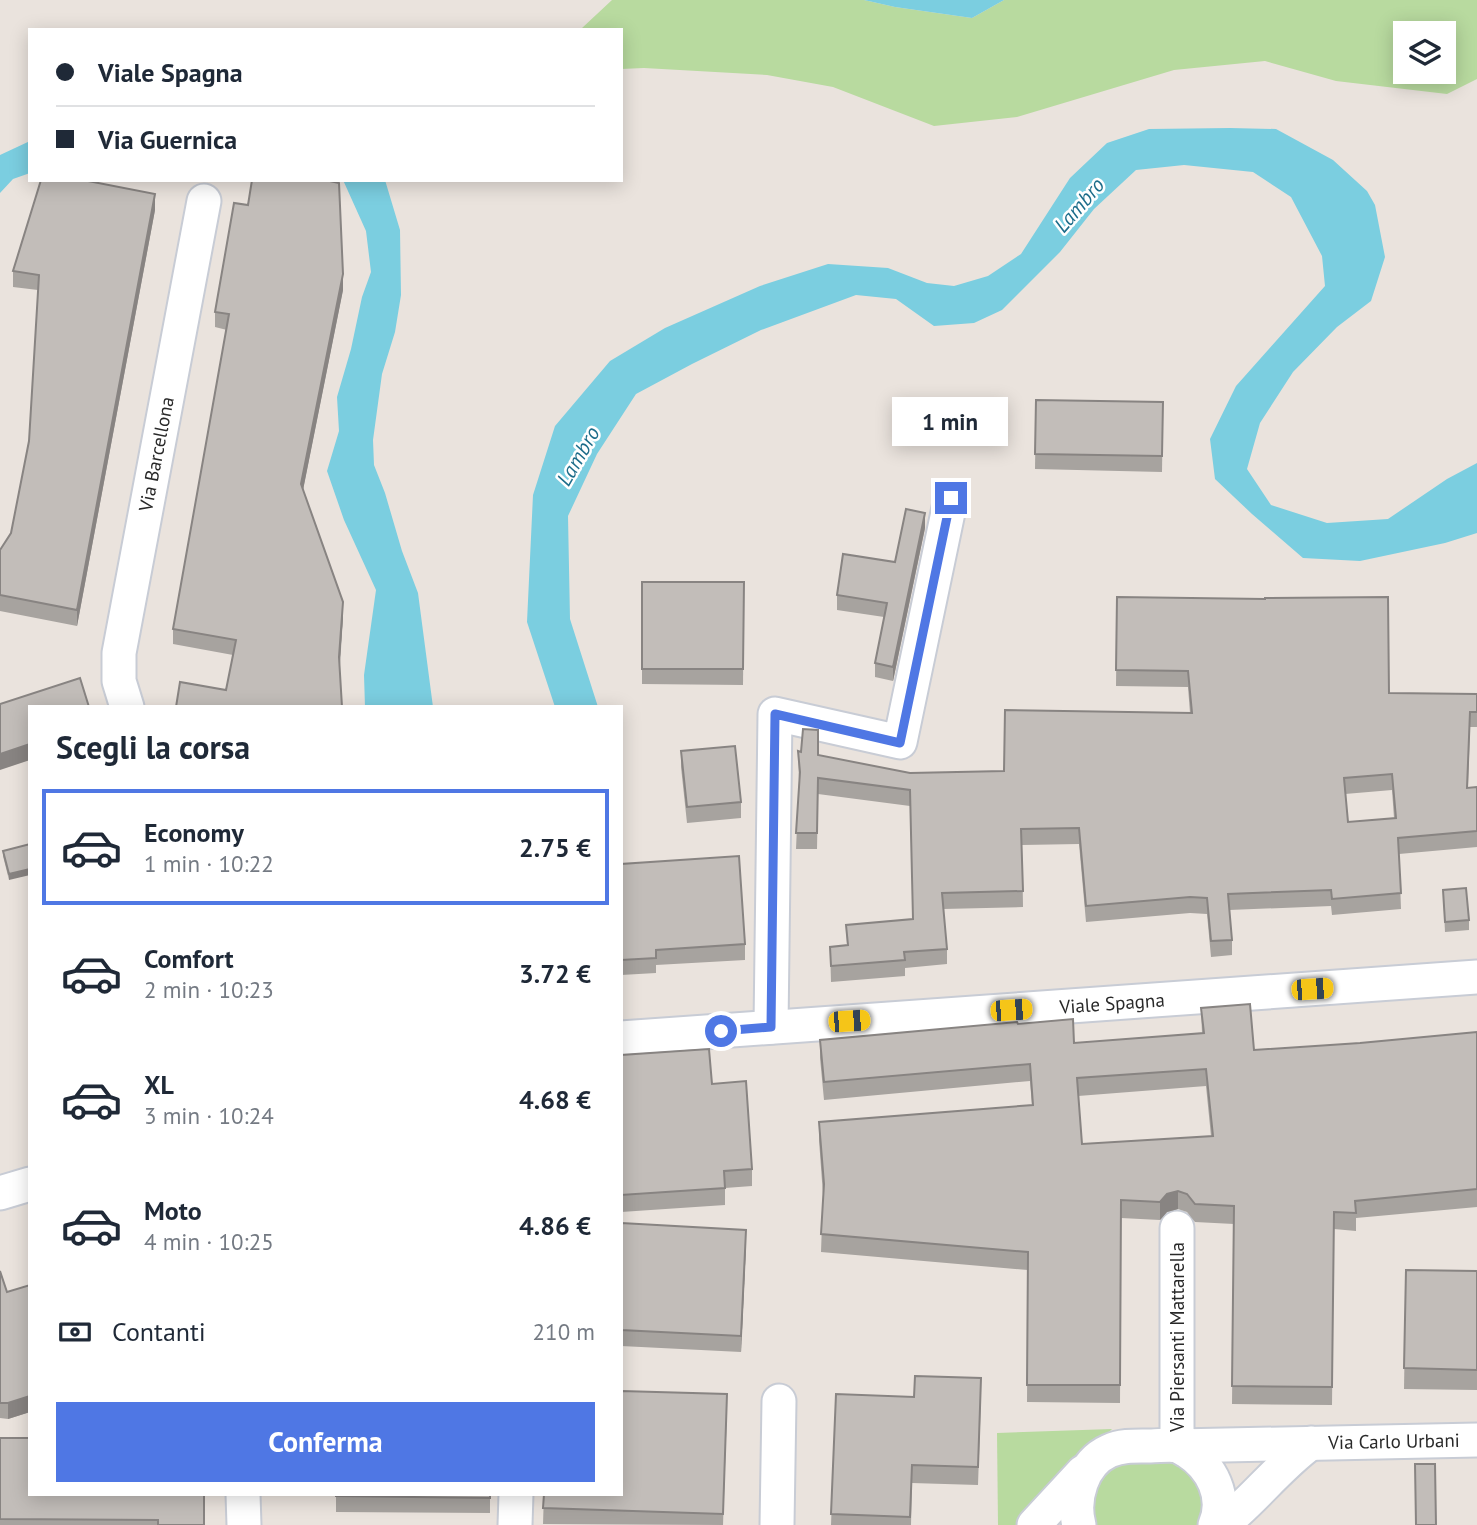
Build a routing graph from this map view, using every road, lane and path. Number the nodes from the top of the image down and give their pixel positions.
1 (204, 201) dead end
2 (951, 498) dead end
3 (126, 705) edge
4 (1477, 977) edge
5 (771, 1027) junction
6 (623, 1038) edge
7 (28, 1185) edge
8 (0, 1193) edge
9 (1177, 1228) dead end
10 (779, 1401) dead end
11 (1477, 1440) edge
12 (1311, 1443) junction
13 (1177, 1446) junction
14 (1090, 1465) junction
15 (243, 1496) edge
16 (516, 1496) edge
17 (244, 1525) edge
18 (515, 1525) edge
19 (777, 1525) edge
20 (1034, 1525) edge
21 (1080, 1525) edge
22 (1215, 1525) edge
23 (1222, 1525) edge

1 - 3 street, Via Barcellona
2 - 5 street
4 - 5 street, Viale Spagna
5 - 6 street, Viale Spagna
7 - 8 street
9 - 13 street, Via Piersanti Mattarella
10 - 19 street
11 - 12 street, Via Carlo Urbani
12 - 13 street, Via Carlo Urbani
12 - 23 street, Via Carlo Urbani
13 - 14 street, Via Carlo Urbani
13 - 22 street
14 - 20 street, Via Carlo Urbani
14 - 21 street
15 - 17 street
16 - 18 street

